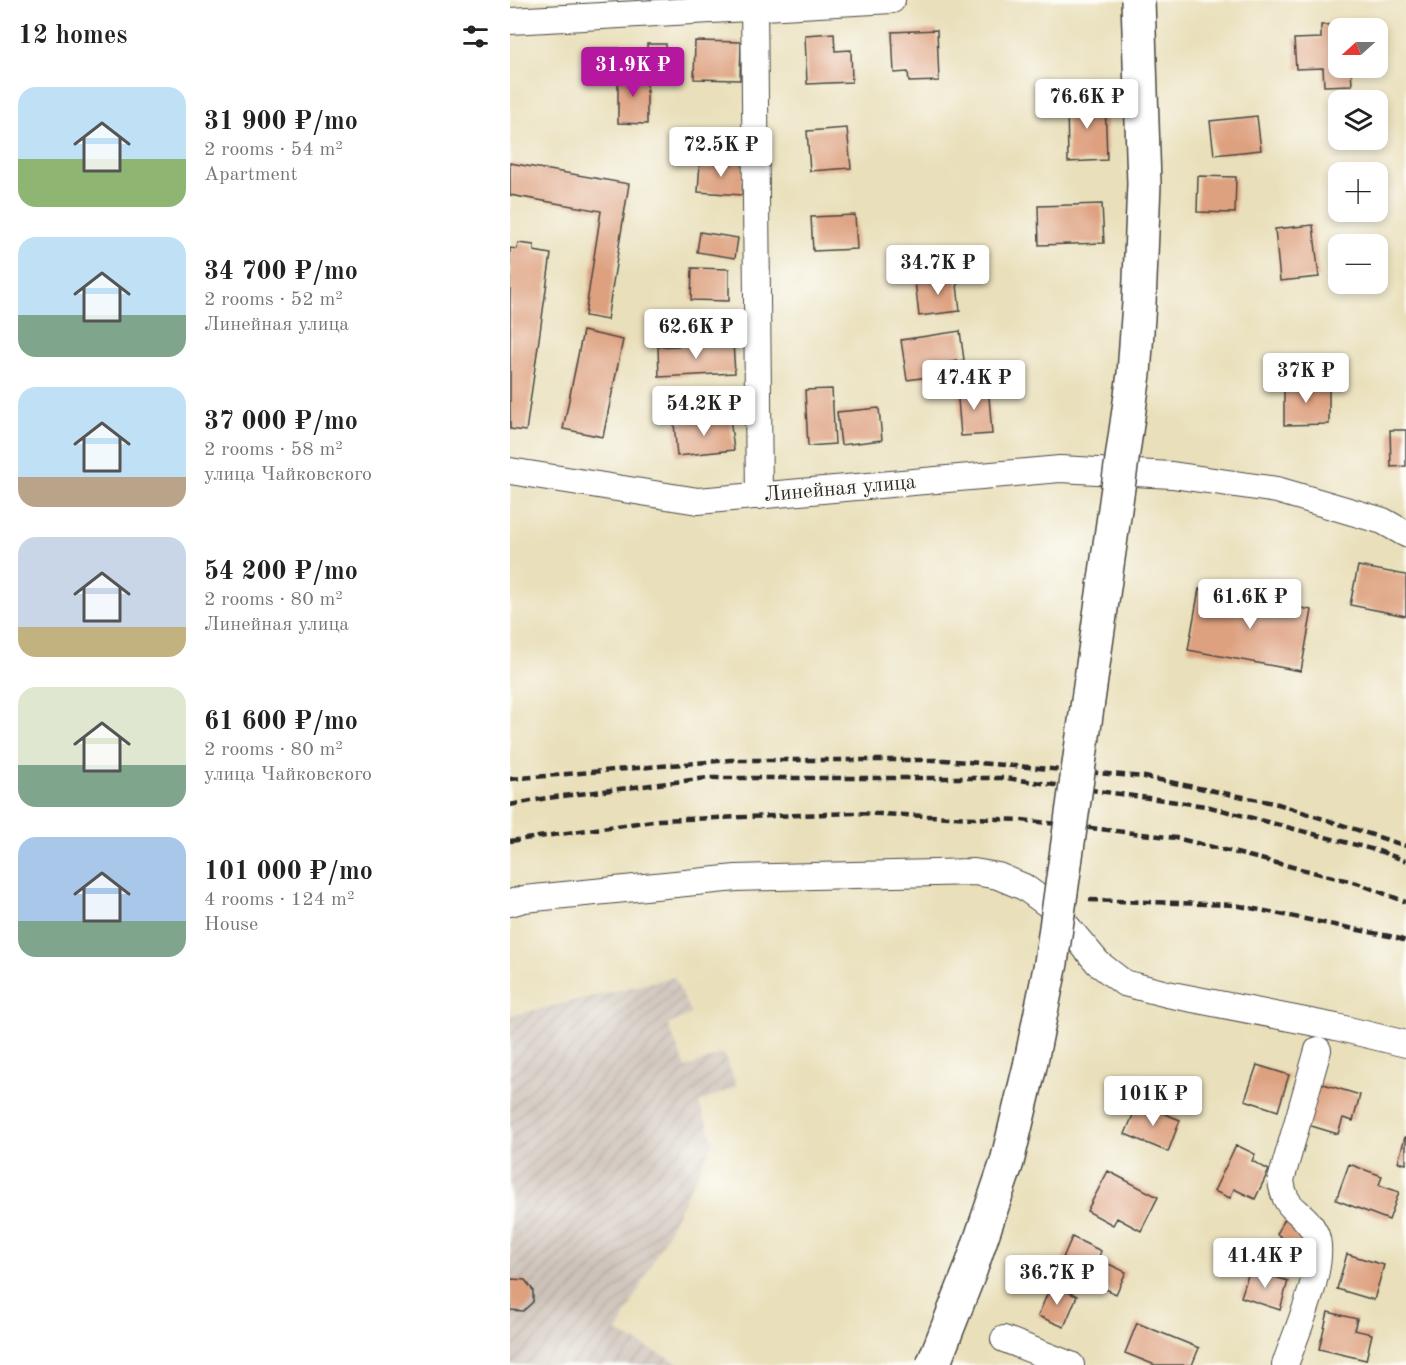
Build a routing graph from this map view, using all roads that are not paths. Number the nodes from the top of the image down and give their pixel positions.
1 (892, 0) edge
2 (1138, 0) edge
3 (754, 4) edge
4 (510, 21) edge
5 (510, 471) edge
6 (759, 496) junction
7 (1406, 534) edge
8 (510, 903) edge
9 (1406, 1044) edge
10 (1318, 1050) dead end
11 (1004, 1339) dead end
12 (933, 1365) edge
13 (1071, 1365) edge
14 (1285, 1365) edge

1 - 3 street
2 - 12 street, bridge
3 - 4 street
3 - 6 street
5 - 6 street, Линейная улица
6 - 7 street, Линейная улица
8 - 9 street
10 - 14 street
11 - 13 street

